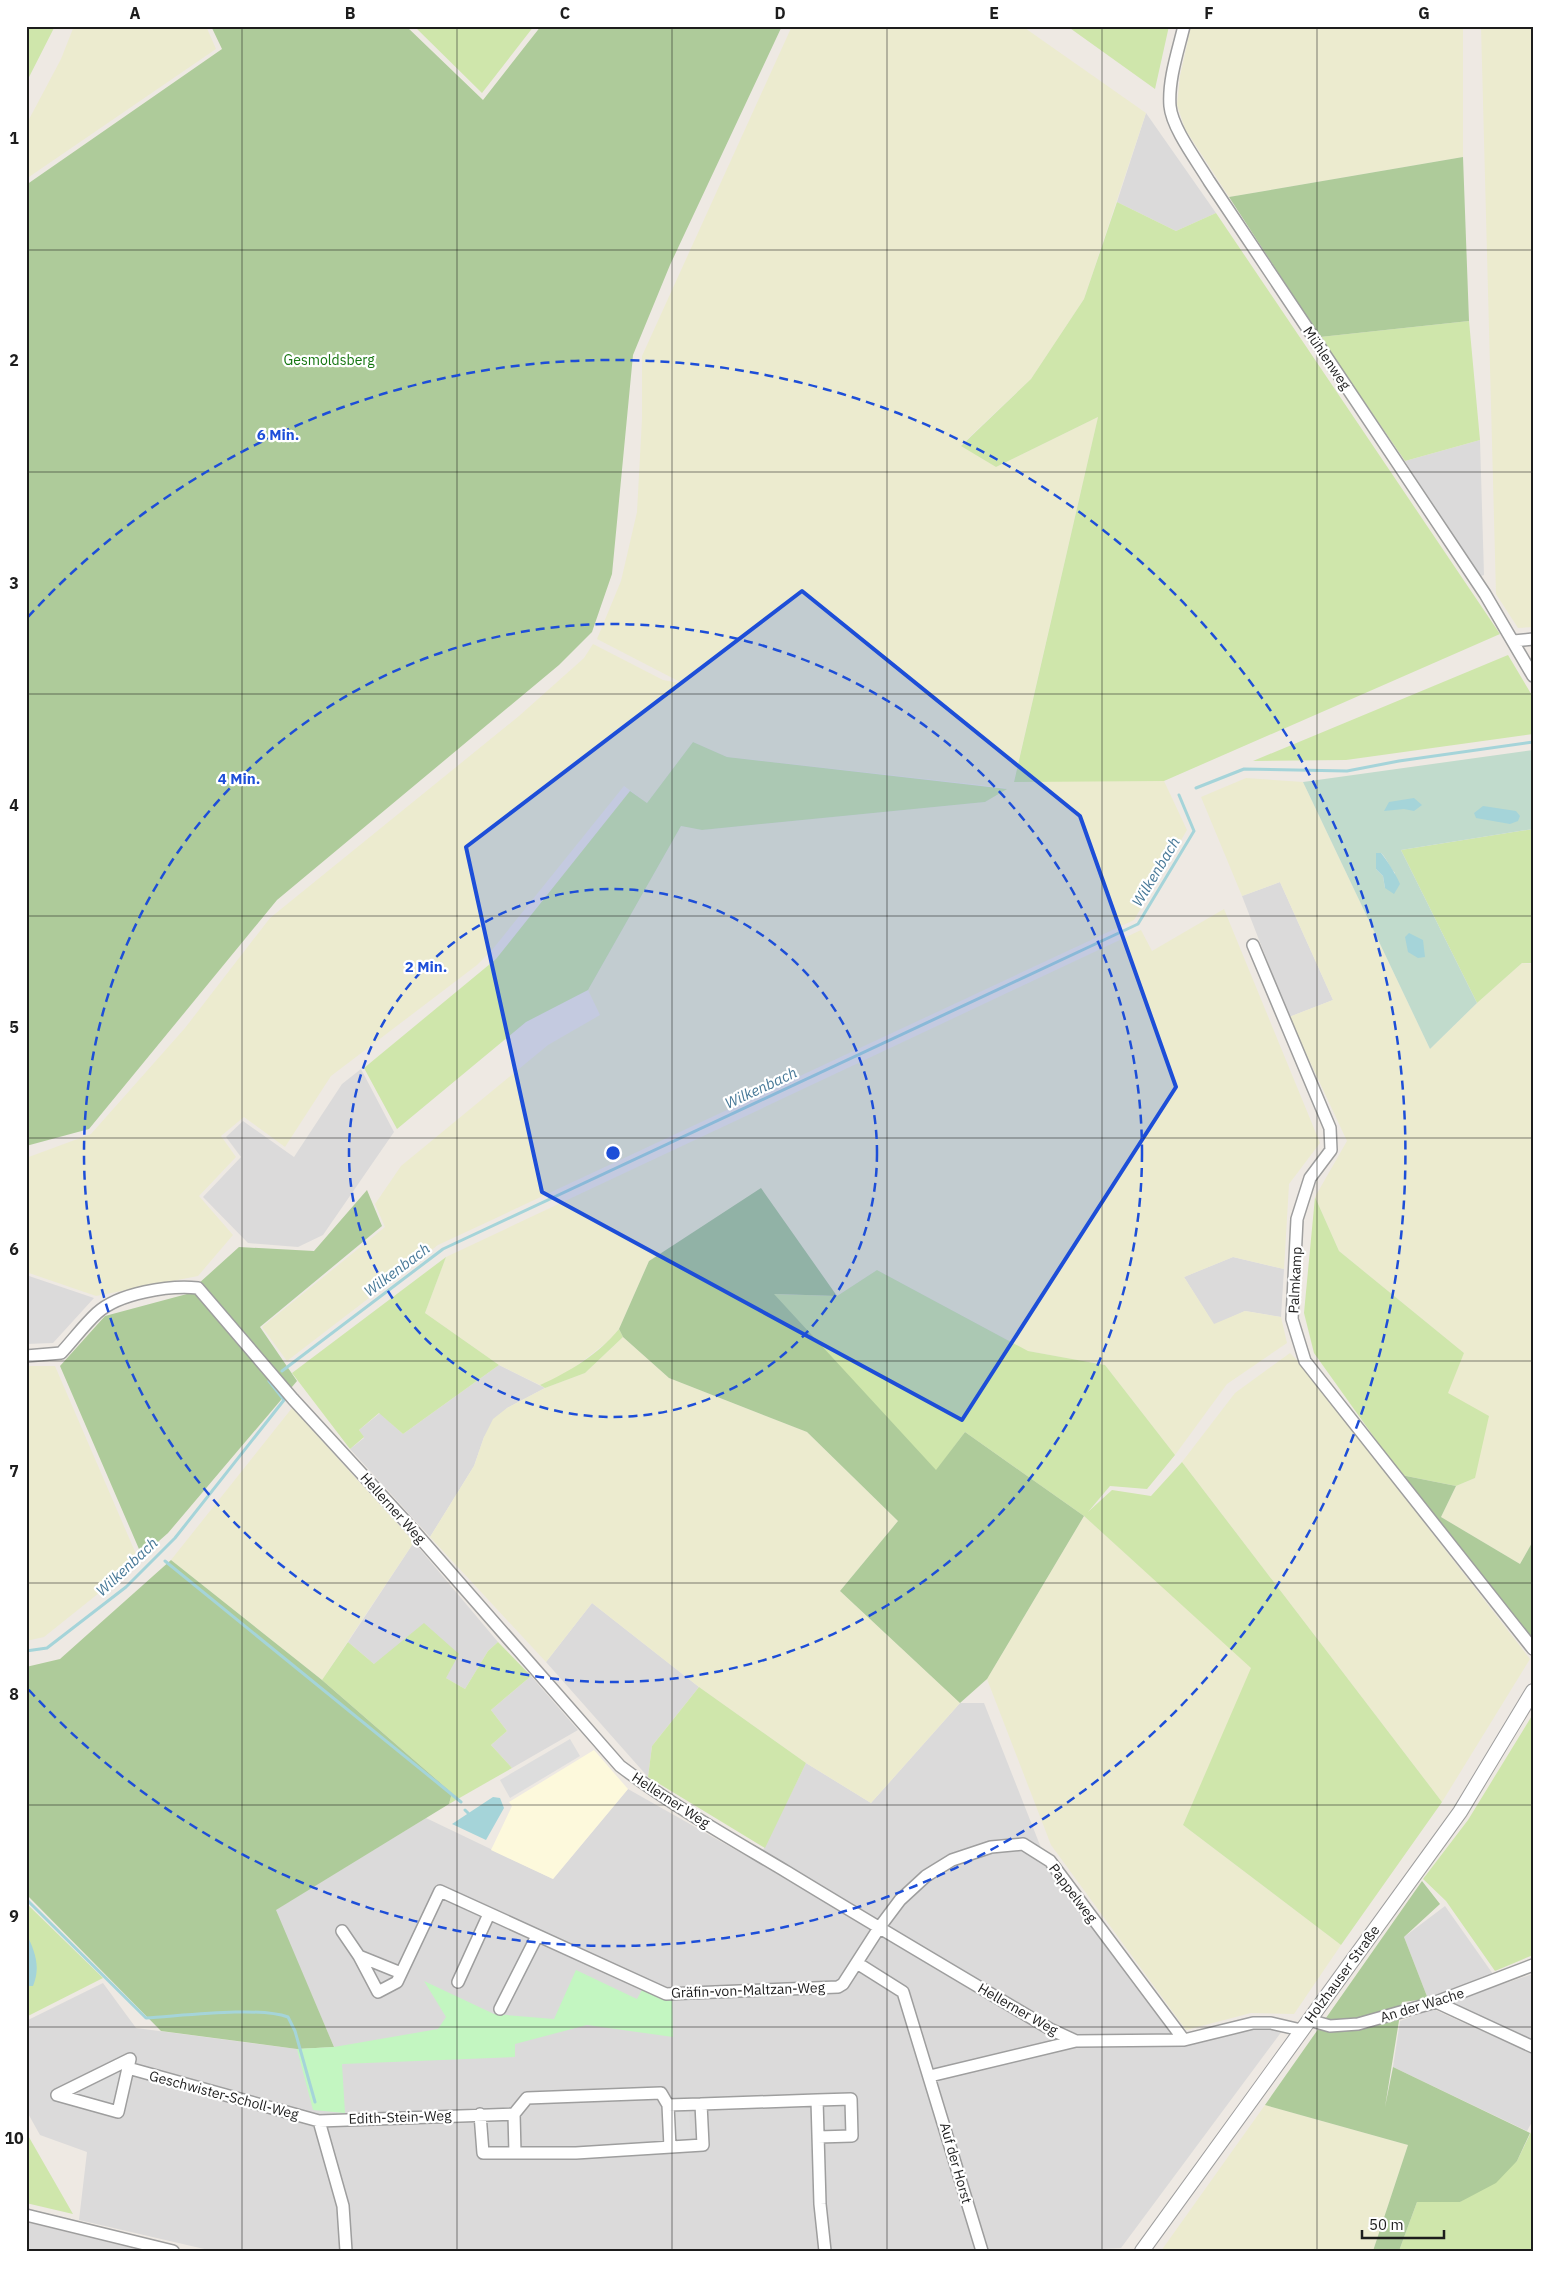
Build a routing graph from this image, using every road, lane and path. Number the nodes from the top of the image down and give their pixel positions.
1 (1184, 26) edge
2 (1533, 639) edge
3 (1514, 642) junction
4 (1533, 676) edge
5 (1252, 945) dead end
6 (26, 1356) edge
7 (1533, 1649) edge
8 (1533, 1691) edge
9 (489, 1914) junction
10 (879, 1928) junction
11 (342, 1931) dead end
12 (537, 1936) junction
13 (359, 1956) junction
14 (857, 1963) junction
15 (1533, 1965) edge
16 (401, 1973) junction
17 (458, 1982) dead end
18 (1436, 2002) junction
19 (500, 2008) dead end
20 (1305, 2025) junction
21 (1184, 2040) junction
22 (1076, 2041) junction
23 (1533, 2047) edge
24 (128, 2068) junction
25 (930, 2076) junction
26 (817, 2100) junction
27 (701, 2104) junction
28 (668, 2105) junction
29 (480, 2114) junction
30 (514, 2114) junction
31 (319, 2121) junction
32 (818, 2137) junction
33 (670, 2147) junction
34 (515, 2153) junction
35 (26, 2215) edge
36 (173, 2251) edge
37 (346, 2251) edge
38 (825, 2251) edge
39 (982, 2251) edge
40 (1142, 2251) edge

1 - 3 street, Mühlenweg
2 - 3 street
3 - 4 street, Mühlenweg
5 - 7 street, Palmkamp
6 - 10 street, Hellerner Weg
8 - 20 street, Holzhauser Straße
9 - 12 street, Gräfin-von-Maltzan-Weg
9 - 16 street, Gräfin-von-Maltzan-Weg
9 - 17 street
10 - 14 street, Gräfin-von-Maltzan-Weg
10 - 21 street, Pappelweg
10 - 22 street, Hellerner Weg
11 - 13 street, Gräfin-von-Maltzan-Weg
12 - 14 street, Gräfin-von-Maltzan-Weg
12 - 19 street
13 - 16 street
13 - 16 street, Gräfin-von-Maltzan-Weg
14 - 25 street, Auf der Horst
15 - 18 street, An der Wache
18 - 20 street, An der Wache
18 - 23 street
20 - 21 street, Hellerner Weg
20 - 40 street, Holzhauser Straße
21 - 22 street, Hellerner Weg
22 - 25 street
24 - 24 street, Geschwister-Scholl-Weg
24 - 31 street, Geschwister-Scholl-Weg
25 - 39 street, Auf der Horst
26 - 27 street
26 - 32 street
26 - 32 street
27 - 28 street
27 - 33 street
28 - 30 street
28 - 33 street
29 - 30 street, Edith-Stein-Weg
29 - 31 street, Edith-Stein-Weg
29 - 34 street
30 - 34 street
31 - 37 street
32 - 38 street
33 - 34 street
35 - 36 street

